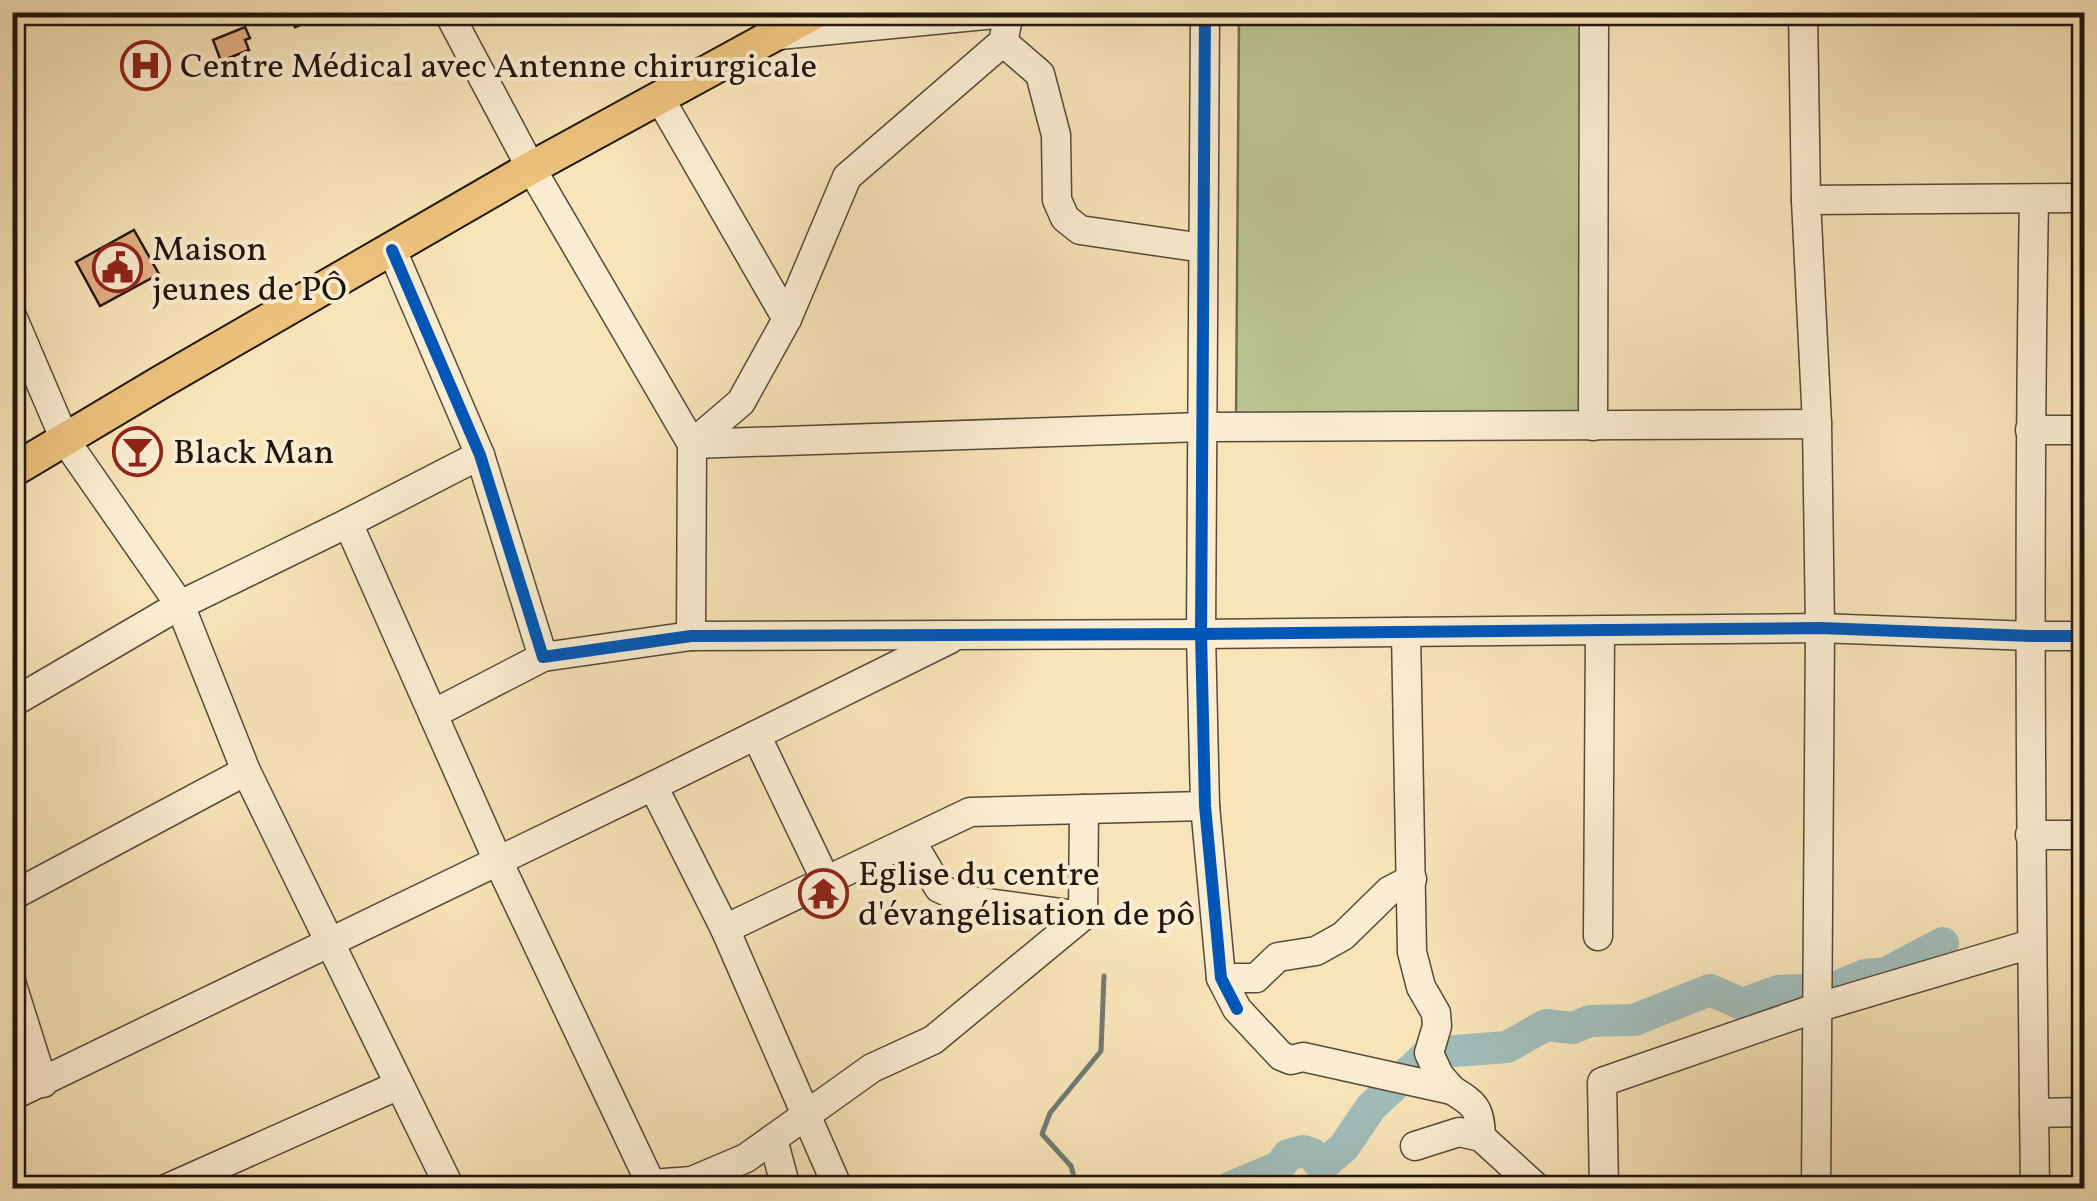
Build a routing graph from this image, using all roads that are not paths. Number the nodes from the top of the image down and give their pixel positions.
1 (448, 12) edge
2 (816, 12) edge
3 (1205, 12) edge
4 (1594, 12) edge
5 (1802, 12) edge
6 (1009, 23) edge
7 (778, 36) junction
8 (658, 97) junction
9 (531, 168) junction
10 (2084, 198) edge
11 (1806, 200) junction
12 (2034, 200) junction
13 (1203, 248) junction
14 (392, 250) junction
15 (12, 316) edge
16 (787, 319) junction
17 (1817, 424) junction
18 (1593, 426) junction
19 (1202, 427) junction
20 (2030, 430) junction
21 (2084, 430) edge
22 (65, 440) junction
23 (692, 444) junction
24 (480, 455) junction
25 (12, 471) edge
26 (348, 524) junction
27 (180, 604) junction
28 (1820, 628) junction
29 (1406, 632) junction
30 (1600, 632) junction
31 (1200, 634) junction
32 (958, 635) junction
33 (692, 636) junction
34 (2031, 636) junction
35 (2084, 636) edge
36 (542, 657) junction
37 (12, 703) edge
38 (432, 714) junction
39 (756, 735) junction
40 (246, 771) junction
41 (654, 786) junction
42 (1205, 806) junction
43 (1084, 809) junction
44 (2030, 835) junction
45 (2084, 835) edge
46 (911, 840) junction
47 (498, 860) junction
48 (1412, 879) junction
49 (826, 881) junction
50 (12, 896) edge
51 (1084, 916) junction
52 (724, 929) junction
53 (1598, 936) dead end
54 (330, 943) junction
55 (2032, 944) junction
56 (1220, 978) junction
57 (12, 984) edge
58 (1816, 996) junction
59 (43, 1083) junction
60 (399, 1085) junction
61 (1452, 1090) junction
62 (12, 1096) edge
63 (2084, 1112) edge
64 (2034, 1113) junction
65 (806, 1116) junction
66 (1481, 1137) junction
67 (773, 1139) junction
68 (1415, 1146) dead end
69 (650, 1186) edge
70 (171, 1188) edge
71 (450, 1188) edge
72 (786, 1188) edge
73 (838, 1188) edge
74 (1537, 1188) edge
75 (1604, 1188) edge
76 (1816, 1188) edge
77 (2035, 1188) edge

1 - 9 street
2 - 7 main road
3 - 13 street
4 - 18 street
5 - 11 street
6 - 7 street
6 - 13 street
6 - 16 street
7 - 8 main road
8 - 9 main road
8 - 16 street
9 - 14 main road
9 - 23 street
10 - 12 street
11 - 12 street
11 - 17 street
12 - 20 street
13 - 19 street
14 - 22 main road
14 - 24 street
15 - 22 street
16 - 23 street
17 - 18 street
17 - 28 street
18 - 19 street
19 - 23 street
19 - 31 street
20 - 21 street
20 - 34 street
22 - 25 main road
22 - 27 street
23 - 33 street
24 - 26 street
24 - 36 street
26 - 27 street
26 - 38 street
27 - 37 street
27 - 40 street
28 - 30 street
28 - 34 street
28 - 58 street
29 - 30 street
29 - 31 street
29 - 48 street
30 - 53 street
31 - 32 street
31 - 42 street
32 - 33 street
32 - 39 street
33 - 36 street
34 - 35 street
34 - 44 street
36 - 38 street
38 - 47 street
39 - 41 street
39 - 49 street
40 - 50 street
40 - 54 street
41 - 47 street
41 - 52 street
42 - 43 street
42 - 56 street
43 - 46 street
43 - 51 street
44 - 45 street
44 - 55 street
46 - 49 street
46 - 51 street
47 - 54 street
47 - 69 street
48 - 56 street
48 - 61 street
49 - 52 street
51 - 65 street
52 - 65 street
54 - 59 street
54 - 60 street
55 - 58 street
55 - 64 street
56 - 61 street
57 - 59 street
58 - 75 street
58 - 76 street
59 - 62 street
60 - 70 street
60 - 71 street
61 - 66 street
63 - 64 street
64 - 77 street
65 - 67 street
65 - 73 street
66 - 68 street
66 - 74 street
67 - 69 street
67 - 72 street

